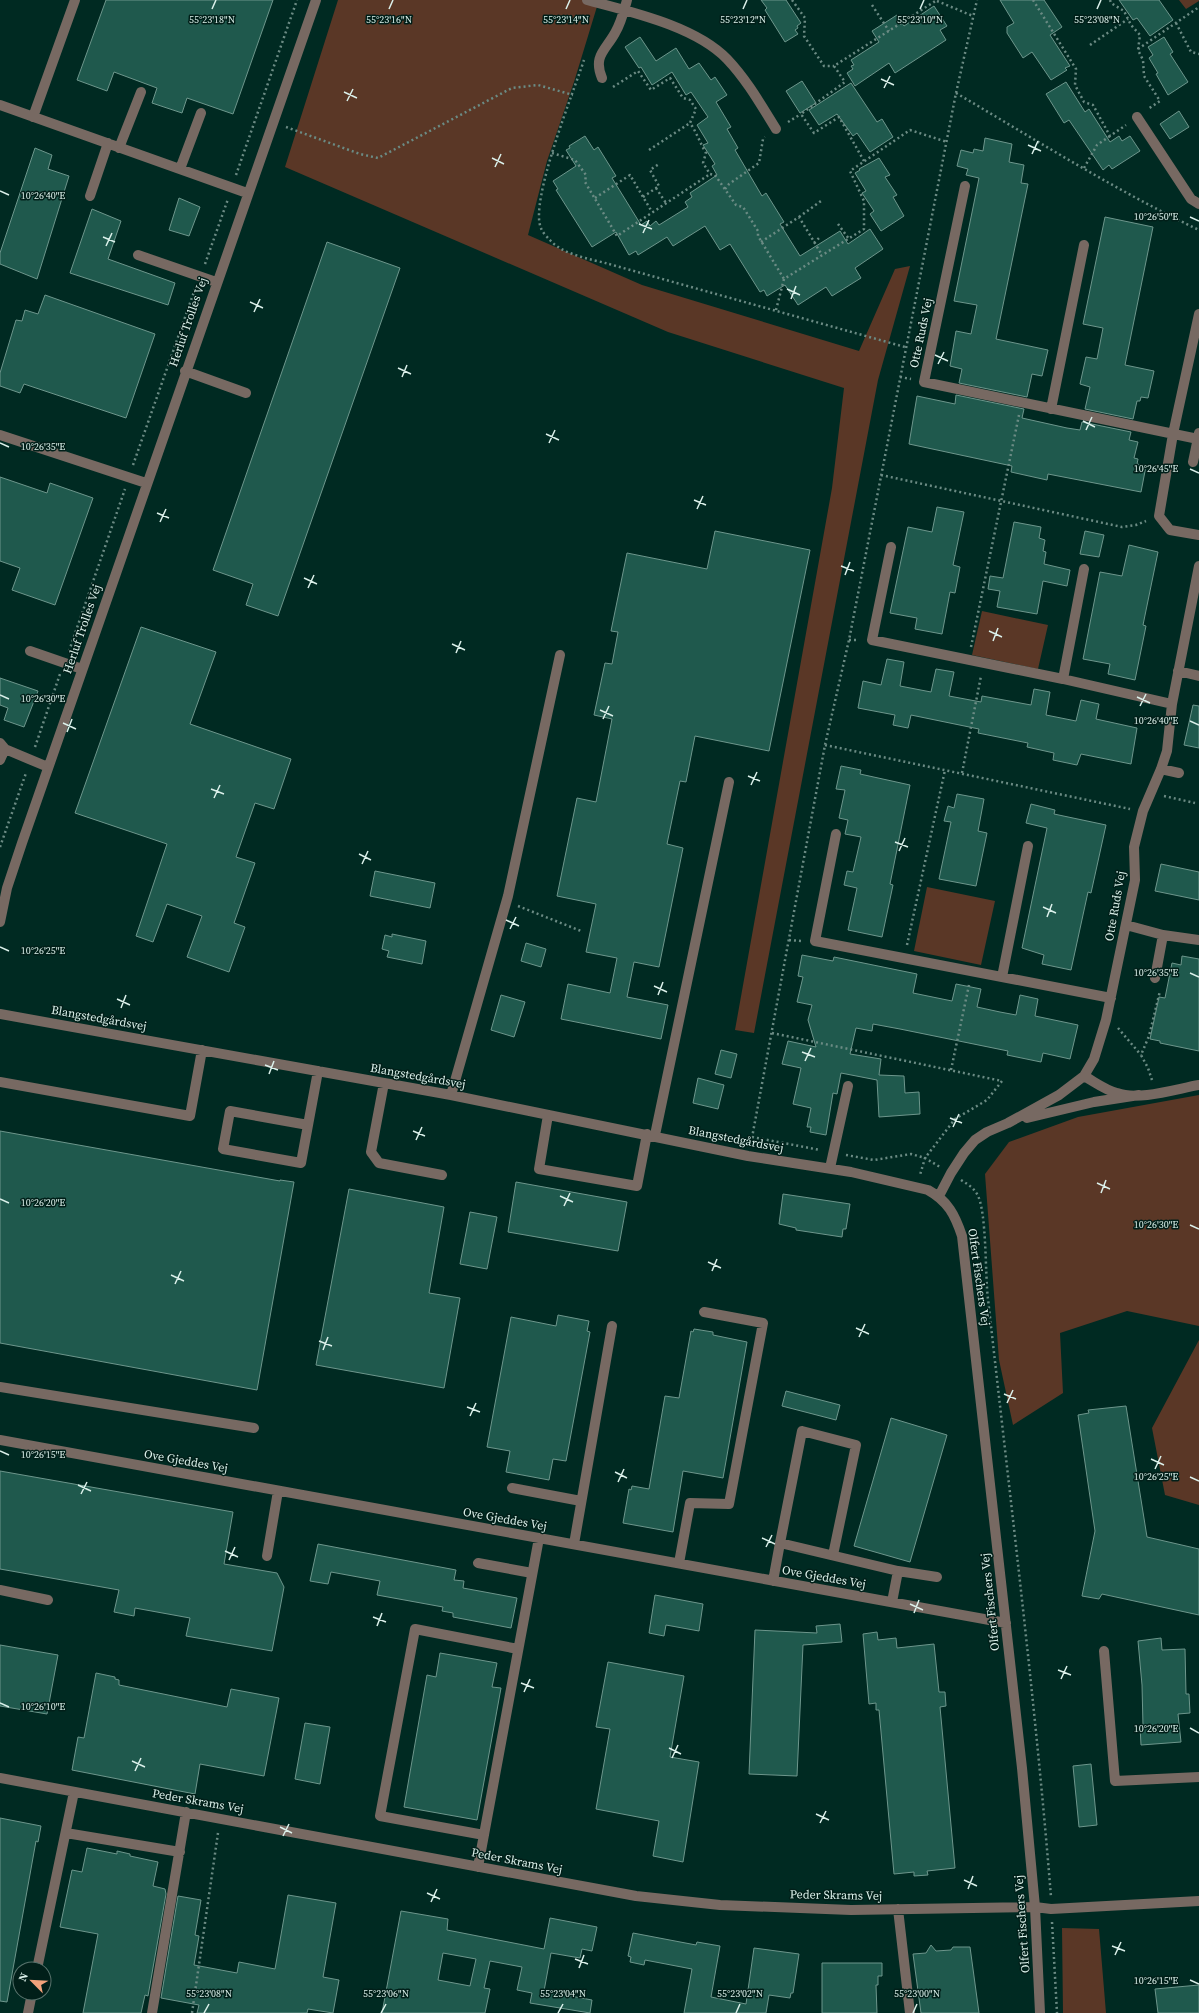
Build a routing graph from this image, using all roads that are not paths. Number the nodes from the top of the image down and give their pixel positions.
1 (75, 0) edge
2 (316, 0) edge
3 (587, 0) edge
4 (627, 0) edge
5 (625, 10) junction
6 (602, 78) dead end
7 (141, 92) dead end
8 (0, 105) edge
9 (201, 113) dead end
10 (33, 117) junction
11 (1137, 117) road end
12 (776, 129) road end
13 (108, 143) junction
14 (119, 148) junction
15 (180, 169) junction
16 (965, 186) dead end
17 (248, 194) junction
18 (90, 196) dead end
19 (1199, 204) edge
20 (1084, 245) dead end
21 (138, 254) dead end
22 (216, 282) junction
23 (1199, 314) edge
24 (185, 371) junction
25 (246, 393) dead end
26 (1050, 409) junction
27 (1173, 434) junction
28 (0, 435) edge
29 (1198, 436) edge
30 (1193, 462) dead end
31 (146, 483) junction
32 (1199, 535) edge
33 (891, 546) dead end
34 (1199, 566) edge
35 (1084, 569) dead end
36 (30, 652) dead end
37 (560, 655) dead end
38 (82, 669) junction
39 (1178, 671) junction
40 (1199, 676) edge
41 (1063, 679) junction
42 (1172, 704) junction
43 (2, 746) edge
44 (0, 760) edge
45 (48, 767) junction
46 (1161, 769) junction
47 (1179, 773) dead end
48 (729, 782) dead end
49 (836, 834) dead end
50 (1028, 846) dead end
51 (4, 887) edge
52 (0, 922) edge
53 (1126, 925) junction
54 (1163, 934) junction
55 (1199, 940) edge
56 (1002, 977) junction
57 (1155, 978) road end
58 (1111, 998) junction
59 (0, 1014) edge
60 (202, 1050) junction
61 (318, 1071) junction
62 (1084, 1076) junction
63 (0, 1082) edge
64 (384, 1083) junction
65 (1199, 1085) edge
66 (848, 1086) dead end
67 (1139, 1095) junction
68 (451, 1096) junction
69 (548, 1115) junction
70 (1008, 1123) junction
71 (308, 1125) junction
72 (651, 1135) junction
73 (830, 1168) junction
74 (442, 1175) dead end
75 (939, 1196) junction
76 (704, 1312) dead end
77 (612, 1326) dead end
78 (0, 1387) edge
79 (254, 1428) dead end
80 (0, 1440) edge
81 (512, 1488) dead end
82 (278, 1490) junction
83 (581, 1501) junction
84 (539, 1538) junction
85 (780, 1543) junction
86 (574, 1544) junction
87 (833, 1555) junction
88 (267, 1556) dead end
89 (478, 1563) dead end
90 (679, 1564) junction
91 (898, 1571) junction
92 (532, 1573) junction
93 (937, 1577) dead end
94 (773, 1581) junction
95 (0, 1590) edge
96 (48, 1600) dead end
97 (892, 1602) junction
98 (1006, 1623) junction
99 (518, 1649) junction
100 (1104, 1650) dead end
101 (0, 1778) edge
102 (1199, 1778) edge
103 (74, 1792) junction
104 (186, 1812) junction
105 (66, 1833) junction
106 (484, 1835) junction
107 (180, 1852) junction
108 (478, 1867) junction
109 (1199, 1901) edge
110 (1035, 1907) junction
111 (898, 1909) junction
112 (39, 1961) edge
113 (30, 2001) edge
114 (28, 2013) edge
115 (152, 2013) edge
116 (910, 2013) edge
117 (1040, 2013) edge

1 - 10 street
2 - 17 street, Herluf Trolles Vej
3 - 5 street
4 - 5 street
5 - 6 street
5 - 12 street
7 - 14 street
8 - 10 street
9 - 15 street
10 - 13 street
11 - 19 street
13 - 14 street
13 - 18 street
14 - 15 street
15 - 17 street
16 - 26 street, Otte Ruds Vej
17 - 22 street, Herluf Trolles Vej
20 - 26 street
21 - 22 street
22 - 24 street, Herluf Trolles Vej
23 - 27 street
24 - 25 street
24 - 31 street, Herluf Trolles Vej
26 - 27 street, Otte Ruds Vej
27 - 29 street, Otte Ruds Vej
27 - 32 street
28 - 31 street
29 - 30 street, Otte Ruds Vej
31 - 38 street, Herluf Trolles Vej
33 - 41 street
34 - 39 street, Otte Ruds Vej
35 - 41 street
36 - 38 street
37 - 68 street
38 - 45 street, Herluf Trolles Vej
39 - 40 street
39 - 42 street, Otte Ruds Vej
41 - 42 street
42 - 46 street, Otte Ruds Vej
43 - 44 street
43 - 45 street
45 - 51 street, Herluf Trolles Vej
46 - 47 street
46 - 53 street, Otte Ruds Vej
48 - 72 street
49 - 56 street
50 - 56 street
51 - 52 street, Herluf Trolles Vej
53 - 54 street
53 - 58 street, Otte Ruds Vej
54 - 55 street
54 - 57 street
56 - 58 street
58 - 62 street, Otte Ruds Vej
59 - 60 street, Blangstedgårdsvej
60 - 61 street, Blangstedgårdsvej
60 - 63 street
61 - 64 street, Blangstedgårdsvej
61 - 71 street
62 - 67 street
62 - 70 street
64 - 68 street, Blangstedgårdsvej
64 - 74 street
65 - 67 street
66 - 73 street
67 - 70 street
68 - 69 street, Blangstedgårdsvej
69 - 72 street, Blangstedgårdsvej
69 - 72 street
70 - 75 street
71 - 71 street
72 - 73 street, Blangstedgårdsvej
73 - 75 street, Blangstedgårdsvej
75 - 98 street, Olfert Fischers Vej
76 - 90 street
77 - 83 street
78 - 79 street
80 - 82 street, Ove Gjeddes Vej
81 - 83 street
82 - 84 street, Ove Gjeddes Vej
82 - 88 street
83 - 86 street
84 - 86 street, Ove Gjeddes Vej
84 - 92 street
85 - 87 street
85 - 87 street
85 - 94 street
86 - 90 street, Ove Gjeddes Vej
87 - 91 street
89 - 92 street
90 - 94 street, Ove Gjeddes Vej
91 - 93 street
91 - 97 street
92 - 99 street
94 - 97 street, Ove Gjeddes Vej
95 - 96 street
97 - 98 street, Ove Gjeddes Vej
98 - 110 street, Olfert Fischers Vej
99 - 106 street
99 - 106 street
100 - 102 street
101 - 103 street, Peder Skrams Vej
103 - 104 street, Peder Skrams Vej
103 - 105 street
104 - 107 street
104 - 108 street, Peder Skrams Vej
105 - 107 street
105 - 112 street
106 - 108 street
107 - 115 street
108 - 111 street, Peder Skrams Vej
109 - 110 street, Peder Skrams Vej
110 - 111 street, Peder Skrams Vej
110 - 117 street, Olfert Fischers Vej
111 - 116 street
113 - 114 street

